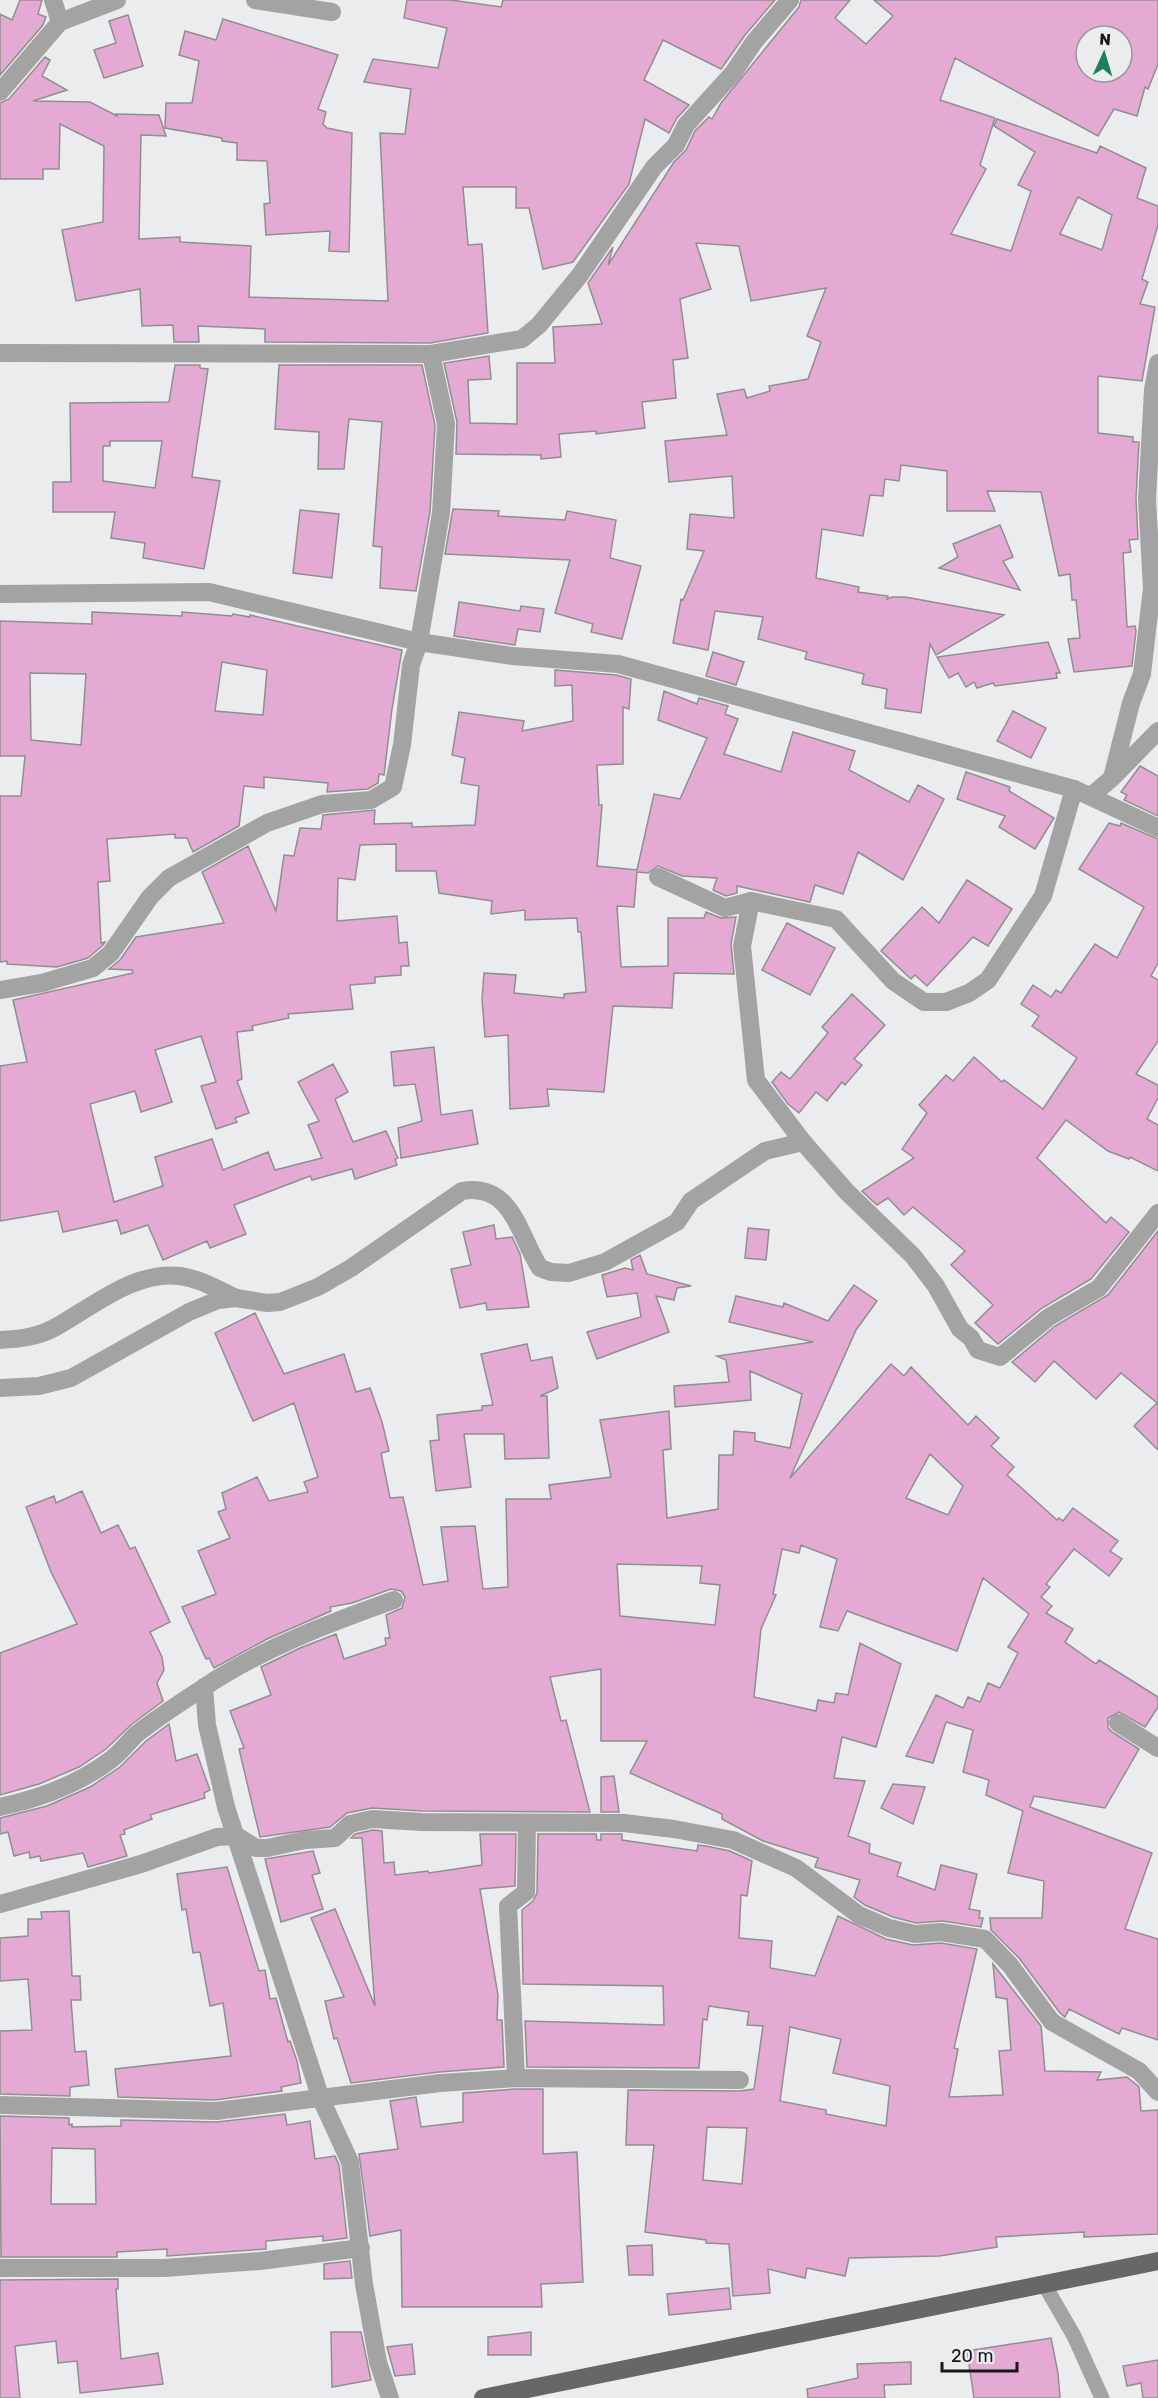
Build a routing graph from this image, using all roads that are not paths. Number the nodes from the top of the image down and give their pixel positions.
1 (53, 0) edge
2 (117, 0) edge
3 (255, 0) edge
4 (790, 0) edge
5 (332, 12) dead end
6 (60, 22) junction
7 (0, 92) edge
8 (0, 353) edge
9 (431, 354) junction
10 (1158, 363) edge
11 (0, 594) edge
12 (419, 642) junction
13 (1158, 731) edge
14 (1112, 778) junction
15 (1082, 793) junction
16 (1158, 828) edge
17 (658, 877) dead end
18 (751, 901) junction
19 (0, 990) edge
20 (803, 1142) junction
21 (1158, 1213) edge
22 (236, 1299) junction
23 (0, 1340) edge
24 (0, 1388) edge
25 (394, 1600) dead end
26 (204, 1687) junction
27 (1118, 1723) dead end
28 (1158, 1748) edge
29 (0, 1807) edge
30 (527, 1823) junction
31 (237, 1836) junction
32 (0, 1904) edge
33 (516, 2078) junction
34 (740, 2080) dead end
35 (1158, 2092) edge
36 (321, 2099) junction
37 (0, 2105) edge
38 (361, 2248) junction
39 (1158, 2261) edge
40 (0, 2268) edge
41 (1044, 2284) junction
42 (390, 2398) edge
43 (483, 2398) edge
44 (1101, 2398) edge

1 - 6 street
2 - 6 street
3 - 5 street
4 - 9 street
6 - 7 street
8 - 9 street
9 - 12 street
10 - 14 street
11 - 12 street
12 - 15 street
12 - 19 street
13 - 14 street
14 - 15 street
15 - 16 street
15 - 18 street
17 - 18 street
18 - 20 street
20 - 21 street
20 - 22 street
22 - 23 street
22 - 24 street
25 - 26 street
26 - 29 street
26 - 31 street
27 - 28 street
30 - 31 street
30 - 33 street
30 - 35 street
31 - 32 street
31 - 36 street
33 - 34 street
33 - 36 street
36 - 37 street
36 - 38 street
38 - 40 street
38 - 42 street
39 - 41 main road
41 - 43 main road
41 - 44 lane

